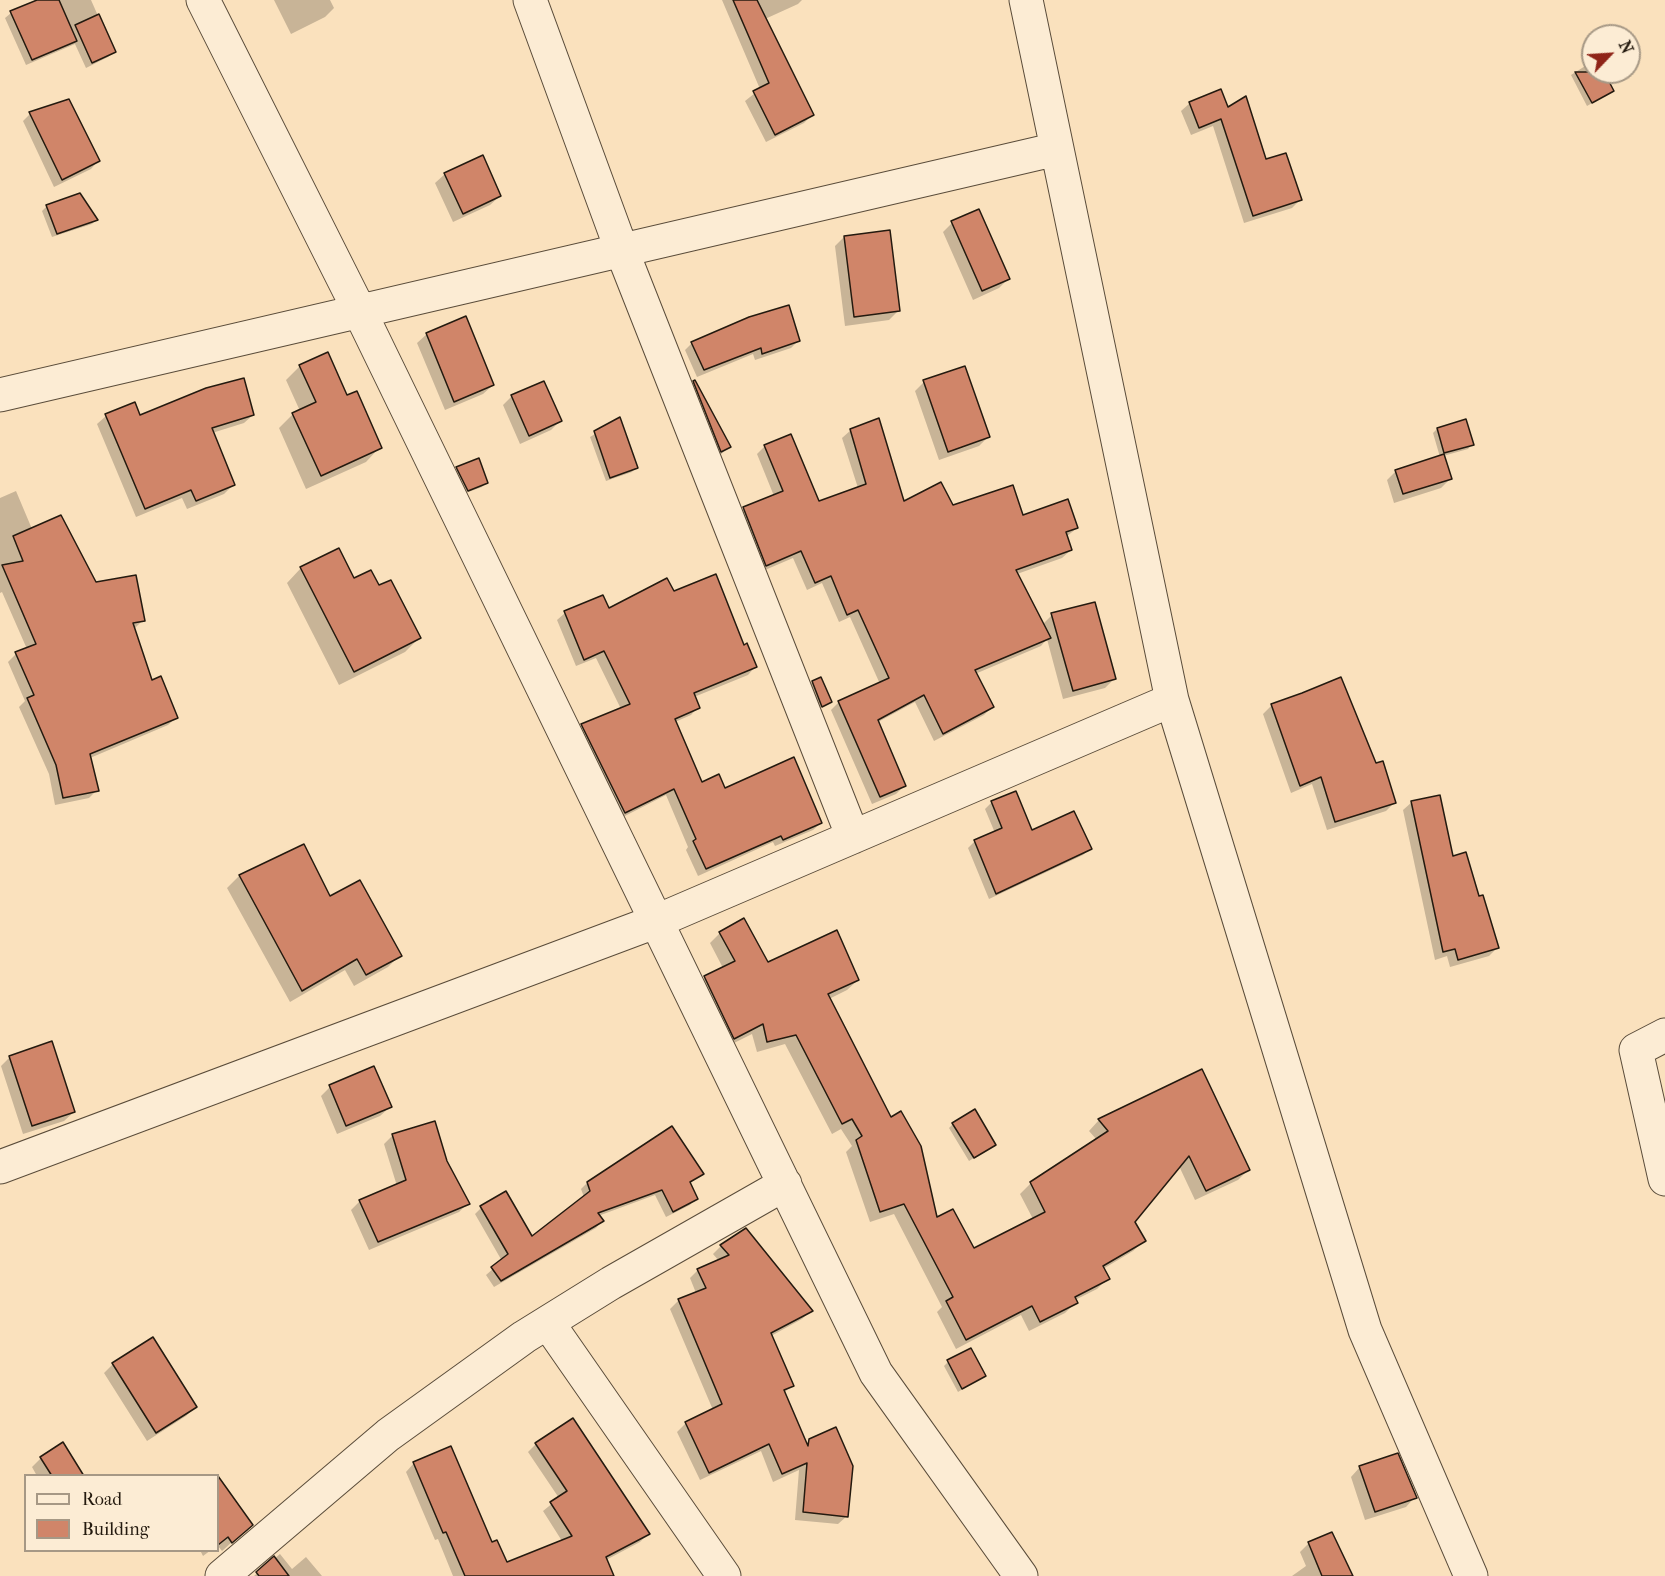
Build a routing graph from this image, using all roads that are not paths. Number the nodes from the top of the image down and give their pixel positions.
1 (203, 0) edge
2 (530, 0) edge
3 (1026, 0) edge
4 (1057, 149) junction
5 (622, 251) junction
6 (360, 312) junction
7 (0, 395) edge
8 (1172, 700) junction
9 (853, 837) junction
10 (657, 921) junction
11 (1665, 1035) edge
12 (0, 1167) edge
13 (1665, 1179) edge
14 (785, 1184) junction
15 (548, 1323) junction
16 (222, 1576) edge
17 (724, 1576) edge
18 (1021, 1576) edge
19 (1471, 1576) edge

1 - 6 street
2 - 5 street
3 - 4 street
4 - 5 street
4 - 8 street
5 - 6 street
5 - 9 street
6 - 7 street
6 - 10 street
8 - 9 street
8 - 19 street
9 - 10 street
10 - 12 street
10 - 14 street
11 - 13 street
14 - 15 street
14 - 18 street
15 - 16 street
15 - 17 street

